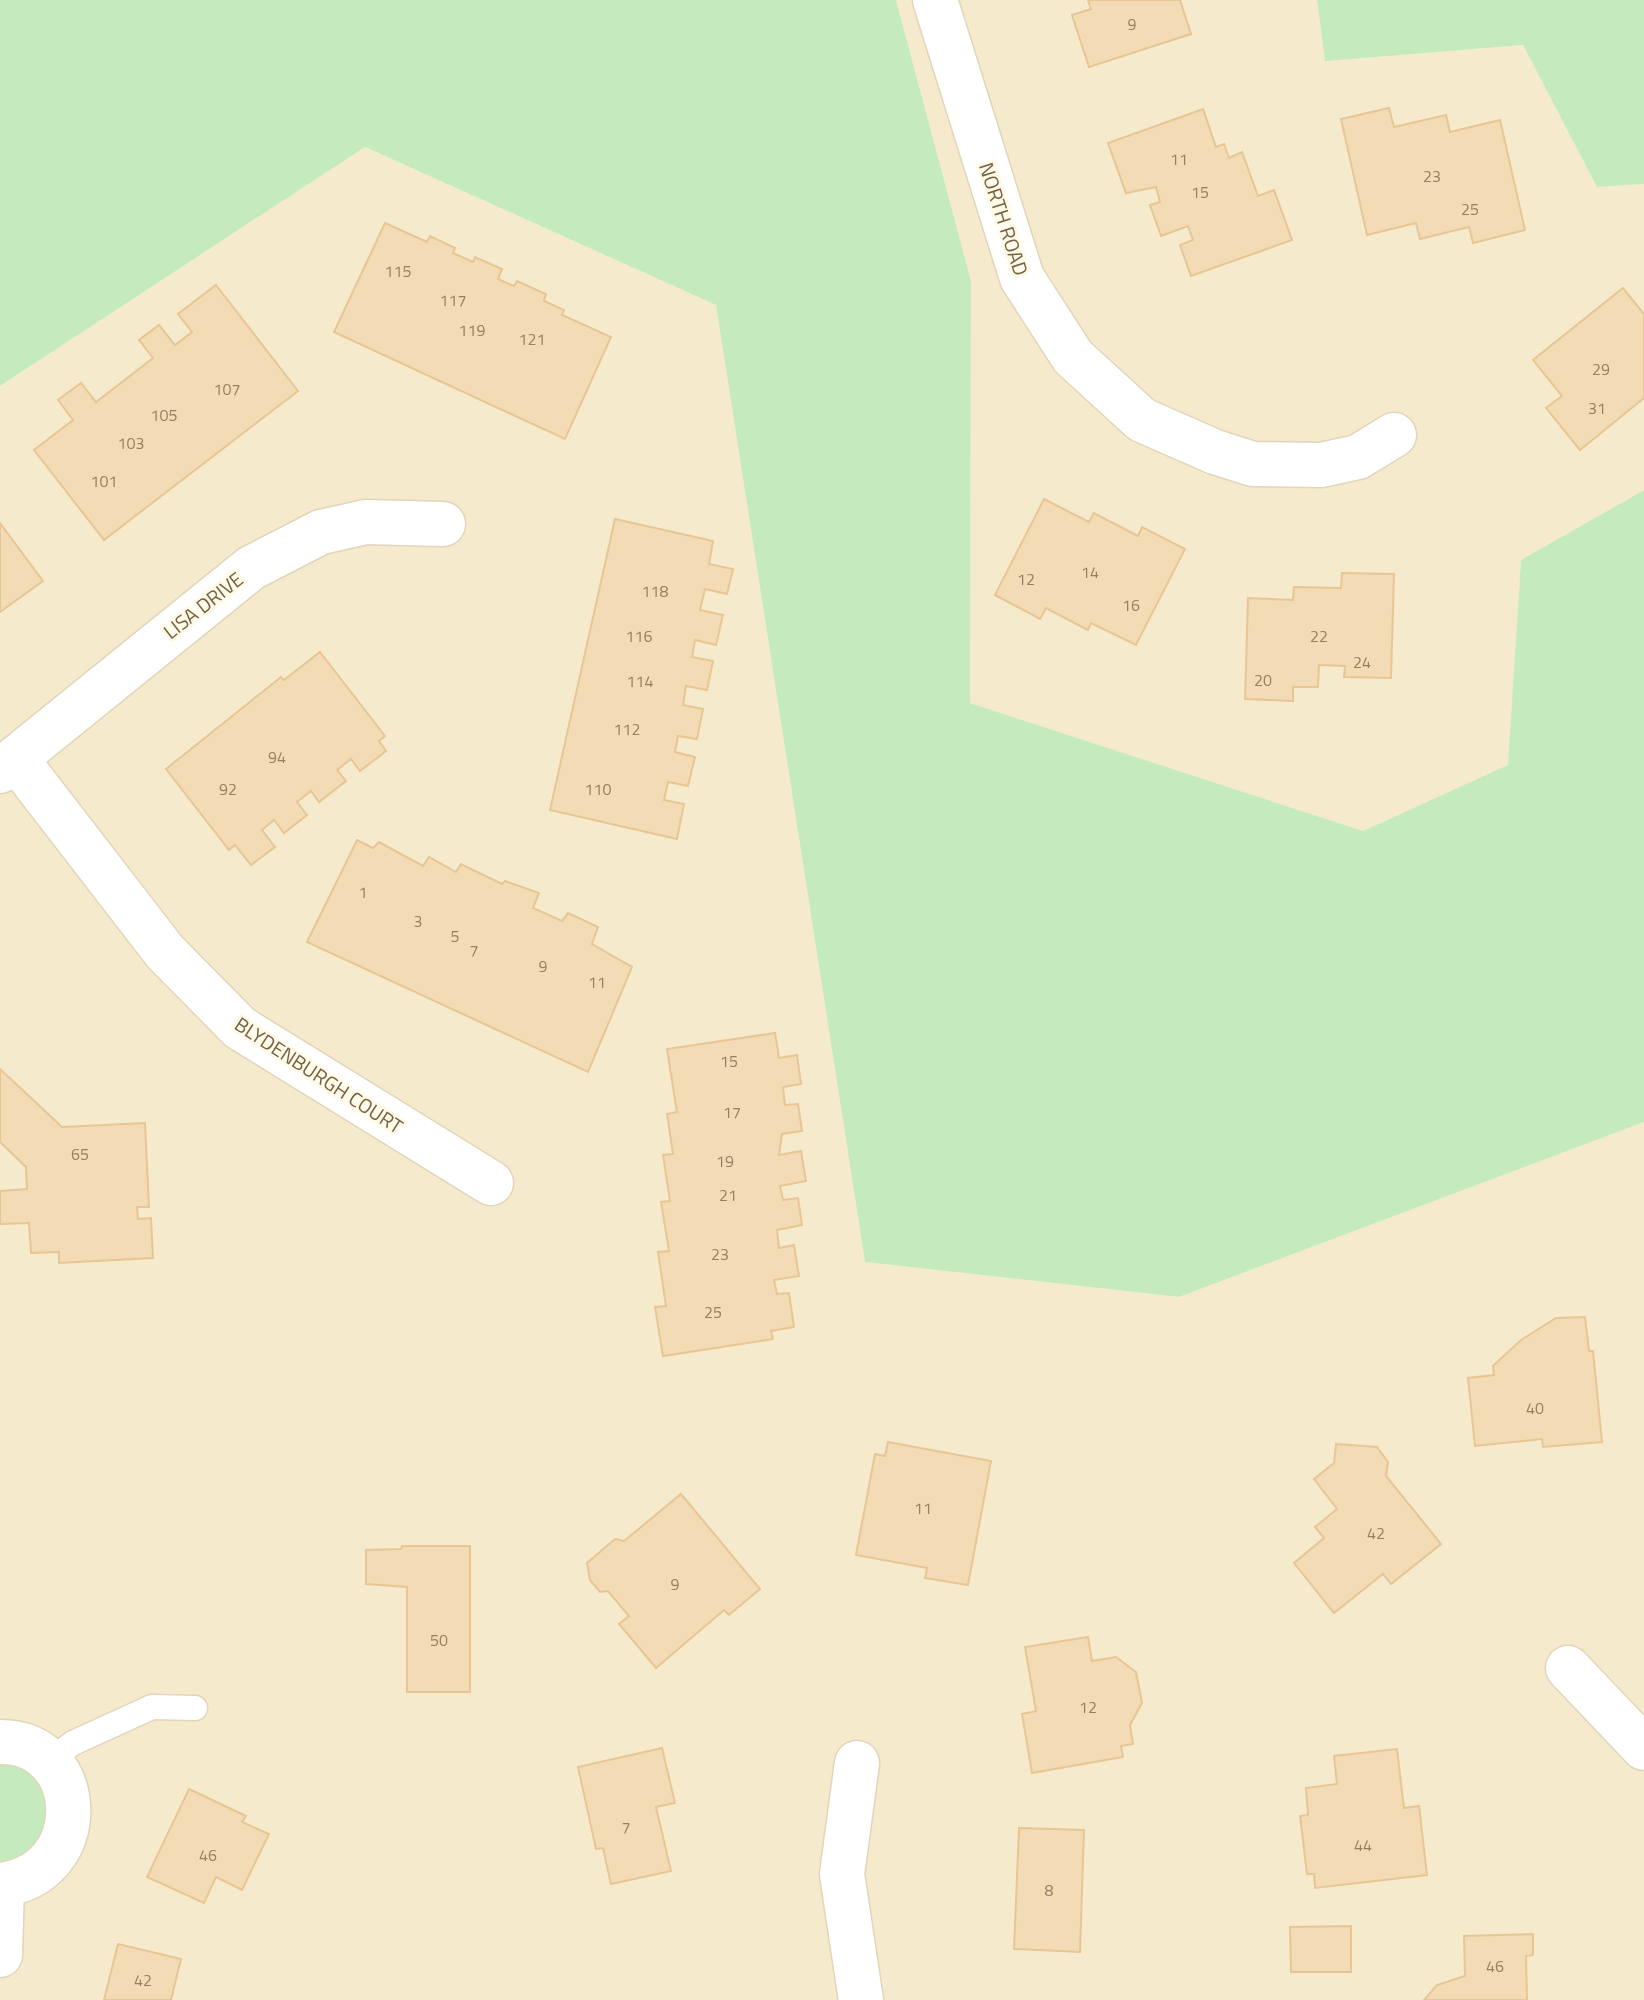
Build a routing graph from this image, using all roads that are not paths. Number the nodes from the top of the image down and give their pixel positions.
1 (935, 0) edge
2 (1394, 435) dead end
3 (443, 524) dead end
4 (8, 765) edge
5 (491, 1183) dead end
6 (1568, 1668) dead end
7 (195, 1708) dead end
8 (0, 1742) edge
9 (1644, 1748) edge
10 (48, 1762) junction
11 (857, 1763) dead end
12 (1, 1885) edge
13 (0, 1955) edge
14 (861, 2000) edge

1 - 2 street, NORTH ROAD
3 - 4 street, LISA DRIVE
4 - 5 street, BLYDENBURGH COURT
6 - 9 street
7 - 10 lane
8 - 10 street
10 - 12 street
11 - 14 street
12 - 13 street

